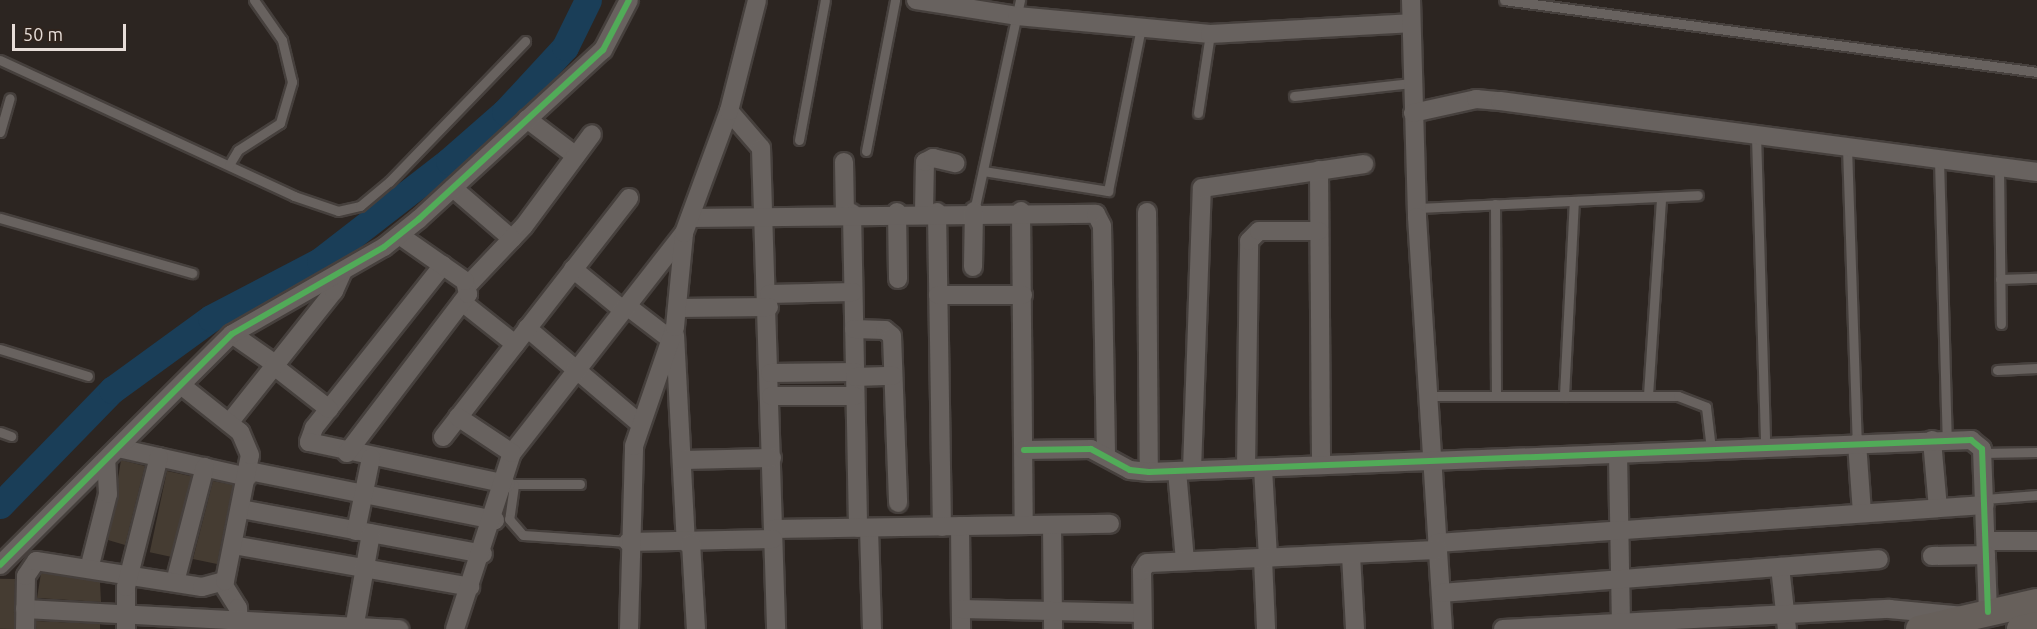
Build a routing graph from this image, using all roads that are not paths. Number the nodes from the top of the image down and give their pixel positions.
1 (254, 0) edge
2 (629, 0) edge
3 (758, 0) edge
4 (825, 0) edge
5 (895, 0) edge
6 (916, 0) edge
7 (1411, 0) edge
8 (1504, 0) edge
9 (1018, 8) edge
10 (1410, 23) junction
11 (1141, 28) junction
12 (1209, 34) junction
13 (525, 41) dead end
14 (0, 60) edge
15 (2037, 72) edge
16 (1411, 83) junction
17 (1294, 96) dead end
18 (10, 98) dead end
19 (729, 111) junction
20 (1198, 113) dead end
21 (1413, 113) junction
22 (527, 119) junction
23 (0, 132) edge
24 (592, 134) dead end
25 (1756, 135) junction
26 (799, 140) dead end
27 (1847, 147) junction
28 (866, 151) dead end
29 (576, 156) junction
30 (1939, 160) junction
31 (844, 162) dead end
32 (955, 164) dead end
33 (1364, 164) dead end
34 (229, 165) junction
35 (1999, 167) junction
36 (1319, 170) junction
37 (983, 171) junction
38 (2037, 172) edge
39 (453, 188) junction
40 (1698, 195) dead end
41 (1661, 197) junction
42 (629, 198) dead end
43 (1574, 201) junction
44 (1496, 204) junction
45 (1417, 207) junction
46 (974, 211) junction
47 (1021, 211) junction
48 (897, 212) junction
49 (930, 212) junction
50 (1147, 212) dead end
51 (848, 213) junction
52 (767, 214) junction
53 (0, 218) edge
54 (687, 226) junction
55 (1319, 231) junction
56 (399, 234) junction
57 (512, 239) junction
58 (443, 265) junction
59 (973, 267) dead end
60 (573, 269) junction
61 (192, 273) dead end
62 (342, 273) junction
63 (2037, 278) edge
64 (898, 279) dead end
65 (2000, 279) junction
66 (854, 292) junction
67 (465, 294) junction
68 (938, 294) junction
69 (1023, 295) junction
70 (769, 300) junction
71 (625, 308) junction
72 (678, 308) junction
73 (2001, 324) dead end
74 (527, 328) junction
75 (854, 329) junction
76 (672, 333) junction
77 (232, 334) junction
78 (515, 344) junction
79 (0, 349) edge
80 (275, 365) junction
81 (2037, 368) edge
82 (576, 369) junction
83 (1996, 370) dead end
84 (770, 373) junction
85 (855, 374) junction
86 (88, 376) dead end
87 (893, 376) junction
88 (181, 385) junction
89 (1648, 395) junction
90 (771, 396) junction
91 (855, 396) junction
92 (1428, 396) junction
93 (1496, 396) junction
94 (1564, 396) junction
95 (329, 409) junction
96 (458, 417) junction
97 (229, 423) junction
98 (640, 424) junction
99 (0, 432) edge
100 (11, 436) dead end
101 (443, 436) dead end
102 (1940, 439) junction
103 (1857, 443) junction
104 (1765, 447) junction
105 (1712, 449) junction
106 (1024, 450) junction
107 (2037, 452) edge
108 (347, 453) junction
109 (512, 453) junction
110 (1982, 453) junction
111 (112, 454) junction
112 (1106, 454) junction
113 (1618, 454) junction
114 (159, 457) junction
115 (371, 458) junction
116 (772, 458) junction
117 (682, 460) junction
118 (1432, 461) junction
119 (1321, 465) junction
120 (205, 467) junction
121 (1255, 468) junction
122 (1185, 470) junction
123 (1149, 472) junction
124 (248, 474) junction
125 (510, 484) junction
126 (580, 484) dead end
127 (364, 492) junction
128 (2037, 495) edge
129 (1985, 502) junction
130 (898, 503) dead end
131 (1938, 508) junction
132 (241, 509) junction
133 (1862, 513) junction
134 (495, 520) junction
135 (1110, 524) dead end
136 (1024, 525) junction
137 (1052, 525) junction
138 (951, 526) junction
139 (863, 528) junction
140 (1619, 528) junction
141 (363, 533) junction
142 (773, 534) junction
143 (2037, 541) edge
144 (628, 542) junction
145 (689, 543) junction
146 (233, 545) junction
147 (1438, 546) junction
148 (1986, 548) junction
149 (483, 554) junction
150 (1351, 555) junction
151 (1932, 556) dead end
152 (1265, 559) junction
153 (1879, 559) dead end
154 (1185, 561) junction
155 (0, 566) edge
156 (1780, 567) junction
157 (89, 569) junction
158 (365, 569) junction
159 (129, 575) junction
160 (1620, 580) junction
161 (175, 582) junction
162 (223, 584) junction
163 (470, 587) junction
164 (1441, 593) junction
165 (2037, 602) edge
166 (25, 609) junction
167 (961, 609) junction
168 (1053, 609) junction
169 (1979, 614) junction
170 (126, 621) edge
171 (1142, 621) edge
172 (1786, 621) edge
173 (1764, 622) edge
174 (240, 624) edge
175 (1621, 625) edge
176 (2037, 625) edge
177 (354, 627) edge
178 (25, 629) edge
179 (399, 629) edge
180 (455, 629) edge
181 (629, 629) edge
182 (696, 629) edge
183 (776, 629) edge
184 (872, 629) edge
185 (961, 629) edge
186 (1053, 629) edge
187 (1266, 629) edge
188 (1355, 629) edge
189 (1443, 629) edge
190 (1503, 629) edge
191 (1919, 629) edge
192 (2020, 629) edge

1 - 34 lane
2 - 22 street
3 - 19 street
4 - 26 lane
5 - 28 lane
6 - 9 street
7 - 10 street
8 - 15 lane
9 - 11 street
9 - 37 lane
10 - 12 street
10 - 16 street
11 - 12 street
11 - 37 lane
12 - 20 lane
13 - 34 lane
14 - 34 lane
16 - 17 lane
16 - 21 street
18 - 23 lane
19 - 52 street
19 - 54 street
21 - 25 street
21 - 45 street
22 - 29 street
22 - 39 street
24 - 29 street
25 - 27 street
25 - 104 lane
27 - 30 street
27 - 103 lane
29 - 57 street
30 - 35 street
30 - 102 lane
31 - 51 street
32 - 49 street
33 - 36 street
35 - 38 street
35 - 65 lane
36 - 55 street
36 - 122 street
37 - 46 lane
39 - 56 street
39 - 57 street
40 - 41 lane
41 - 43 lane
41 - 89 lane
42 - 60 street
43 - 44 lane
43 - 94 lane
44 - 45 lane
44 - 93 lane
45 - 92 street
46 - 47 street
46 - 49 street
46 - 59 street
47 - 69 street
47 - 112 street
48 - 49 street
48 - 51 street
48 - 64 street
49 - 68 street
50 - 123 street
51 - 52 street
51 - 66 street
52 - 54 street
52 - 70 street
53 - 61 lane
54 - 71 street
54 - 72 street
55 - 119 street
55 - 121 street
56 - 58 street
56 - 62 street
57 - 67 street
58 - 67 street
58 - 95 street
60 - 71 street
60 - 74 street
62 - 77 street
62 - 80 street
63 - 65 lane
65 - 73 lane
66 - 70 street
66 - 75 street
67 - 78 street
67 - 108 street
68 - 69 street
68 - 138 street
69 - 106 street
70 - 72 street
70 - 84 street
71 - 76 street
71 - 82 street
72 - 76 street
74 - 78 street
74 - 82 street
75 - 85 street
75 - 87 street
76 - 98 street
76 - 117 street
77 - 80 street
77 - 88 street
78 - 96 street
79 - 86 lane
80 - 95 street
80 - 97 street
81 - 83 lane
82 - 98 street
82 - 109 street
84 - 85 street
84 - 90 street
85 - 87 street
85 - 91 street
87 - 130 street
88 - 97 street
88 - 111 street
89 - 94 lane
89 - 105 lane
90 - 91 street
90 - 116 street
91 - 139 street
92 - 93 lane
92 - 118 street
93 - 94 lane
95 - 108 street
96 - 101 street
96 - 109 street
97 - 124 street
98 - 144 street
99 - 100 lane
102 - 103 street
102 - 110 street
102 - 131 street
103 - 104 street
103 - 133 street
104 - 105 street
105 - 113 street
106 - 112 street
106 - 136 street
107 - 110 lane
108 - 115 street
109 - 125 street
110 - 129 street
111 - 114 street
111 - 155 street
111 - 157 street
112 - 123 street
113 - 118 street
113 - 140 street
114 - 120 street
114 - 159 street
115 - 125 street
115 - 127 street
116 - 117 street
116 - 142 street
117 - 145 street
118 - 119 street
118 - 147 street
119 - 121 street
120 - 124 street
120 - 161 street
121 - 122 street
121 - 152 street
122 - 123 street
122 - 154 street
124 - 127 street
124 - 132 street
125 - 126 lane
125 - 134 street
125 - 144 lane
127 - 134 street
127 - 141 street
128 - 129 lane
129 - 131 street
129 - 148 street
131 - 133 street
132 - 141 street
132 - 146 street
133 - 140 street
134 - 149 street
135 - 137 street
136 - 137 street
136 - 138 street
137 - 168 street
138 - 139 street
138 - 167 street
139 - 142 street
139 - 184 street
140 - 147 street
140 - 160 street
141 - 149 street
141 - 158 street
142 - 145 street
142 - 183 street
143 - 148 street
144 - 145 street
144 - 181 street
145 - 182 street
146 - 158 street
146 - 162 street
147 - 150 street
147 - 164 street
148 - 151 street
148 - 169 street
149 - 163 street
150 - 152 street
150 - 188 street
152 - 154 street
152 - 187 street
153 - 156 street
154 - 171 street
156 - 160 street
156 - 172 street
157 - 159 street
157 - 166 street
158 - 163 street
158 - 177 street
159 - 161 street
159 - 170 street
160 - 164 street
160 - 175 street
161 - 162 street
162 - 174 street
163 - 180 street
164 - 189 street
165 - 169 main road
166 - 170 street
166 - 178 street
167 - 168 street
167 - 185 street
168 - 171 street
168 - 186 street
169 - 172 street
169 - 191 main road
170 - 174 street
172 - 173 street
173 - 175 street
174 - 177 street
175 - 190 street
176 - 192 main road
177 - 179 street

